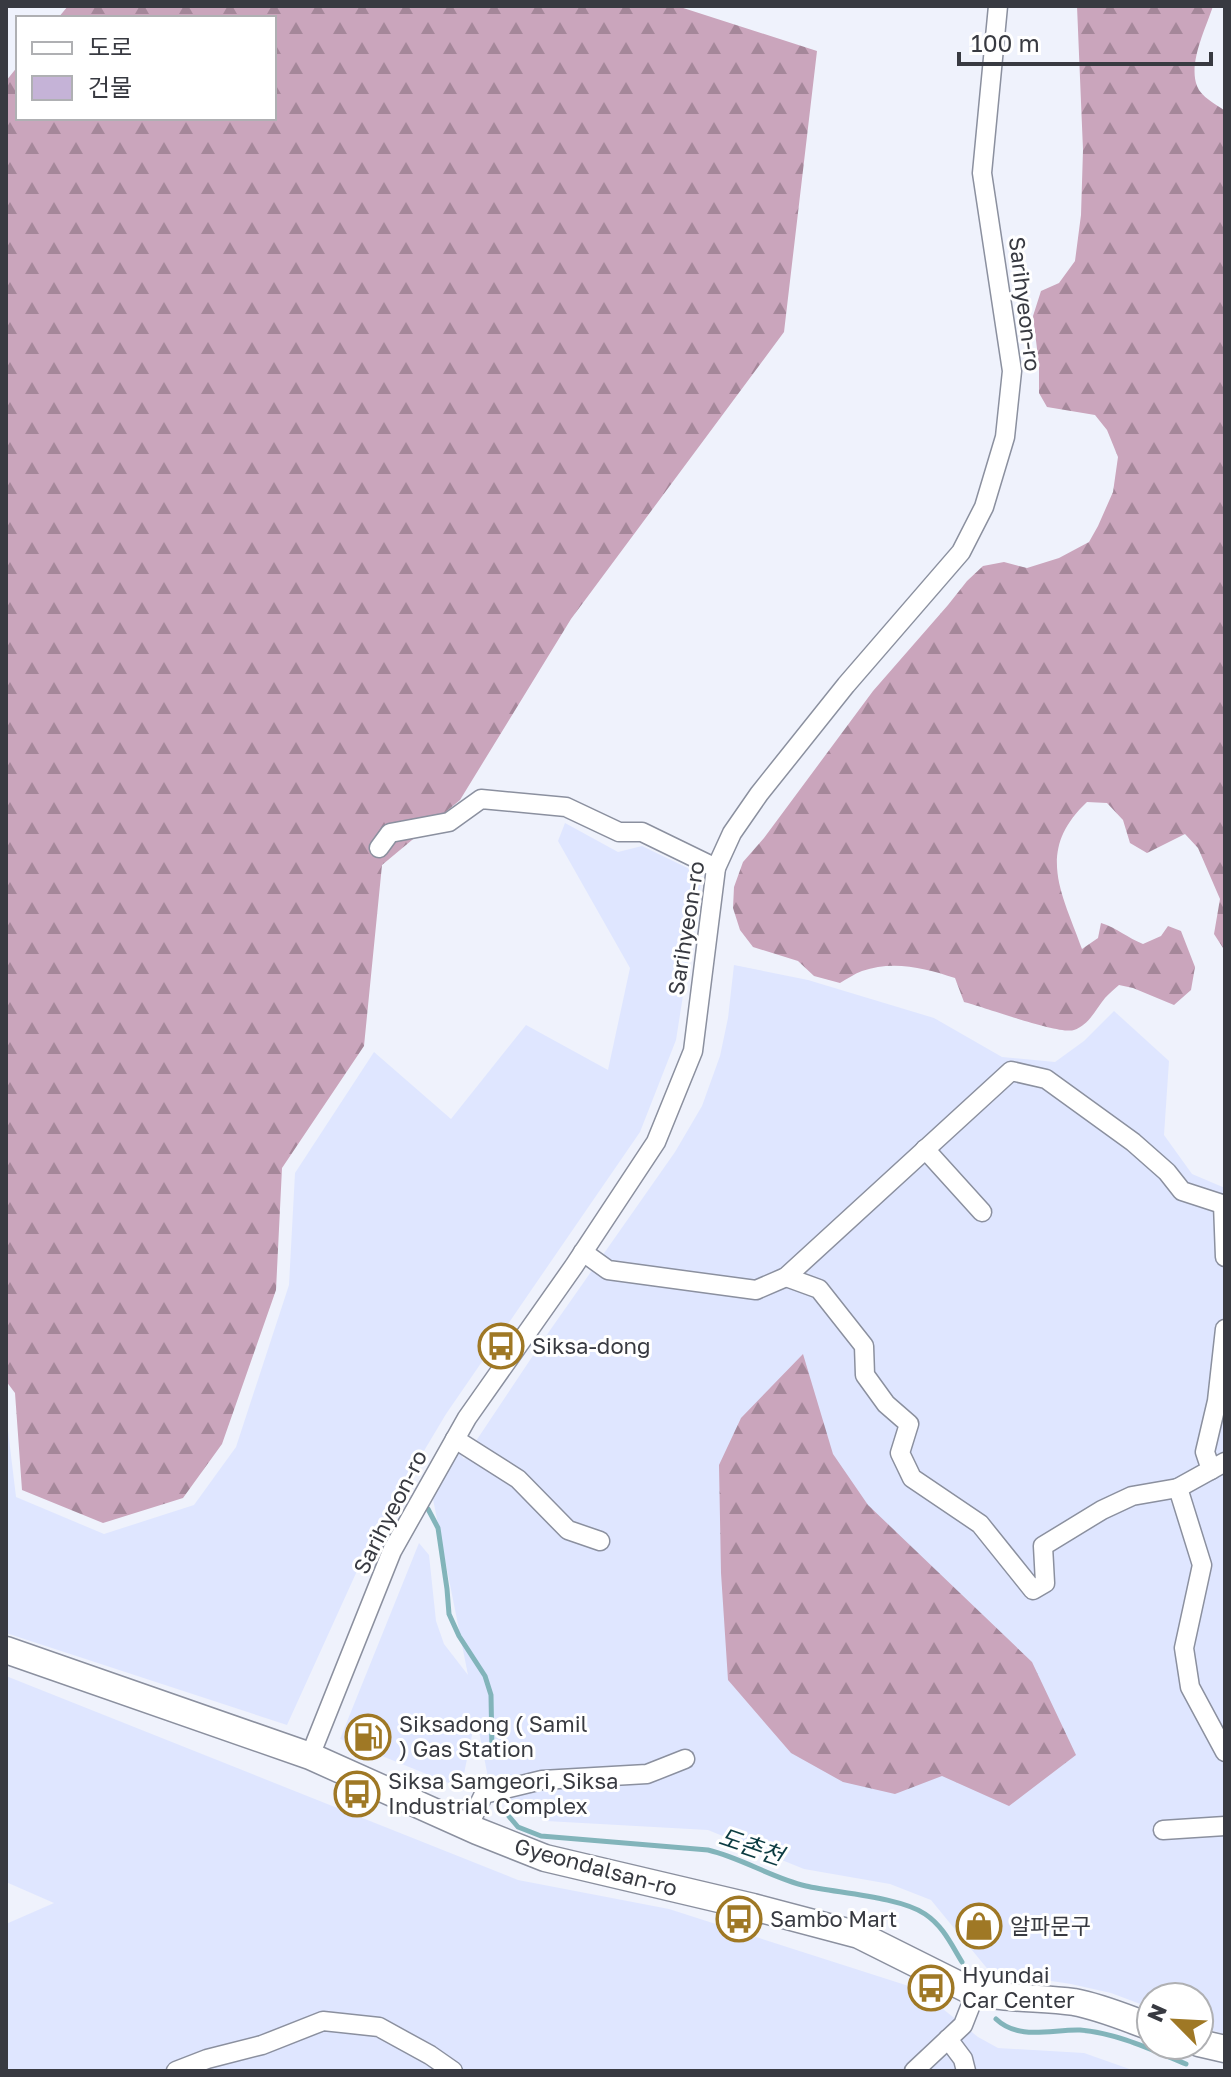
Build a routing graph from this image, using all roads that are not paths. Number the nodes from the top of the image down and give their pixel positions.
1 (998, 6) edge
2 (379, 848) dead end
3 (716, 868) junction
4 (925, 1149) junction
5 (1224, 1205) edge
6 (982, 1212) dead end
7 (583, 1252) junction
8 (1225, 1257) edge
9 (786, 1277) junction
10 (1225, 1329) edge
11 (455, 1439) junction
12 (1218, 1466) edge
13 (1178, 1488) junction
14 (600, 1541) dead end
15 (6, 1650) edge
16 (1225, 1752) edge
17 (310, 1756) junction
18 (685, 1759) dead end
19 (1225, 1826) edge
20 (468, 1827) junction
21 (1163, 1830) dead end
22 (976, 1992) junction
23 (1135, 2021) edge
24 (948, 2039) junction
25 (930, 2064) edge
26 (176, 2071) edge
27 (453, 2071) edge
28 (914, 2071) edge
29 (966, 2071) edge

1 - 3 street, Sarihyeon-ro
2 - 3 street
3 - 7 street, Sarihyeon-ro
4 - 5 street
4 - 6 street
4 - 9 street
5 - 8 street
7 - 9 street
7 - 11 street, Sarihyeon-ro
9 - 13 street
10 - 12 street
11 - 14 street
11 - 17 street, Sarihyeon-ro
12 - 13 street
13 - 16 street
15 - 17 street, Gyeondalsan-ro
17 - 20 street, Gyeondalsan-ro
18 - 20 street
19 - 21 street
20 - 22 street, Gyeondalsan-ro
22 - 23 street, Gyeondalsan-ro
22 - 24 street
24 - 25 street
24 - 29 street
25 - 28 street
26 - 27 street

